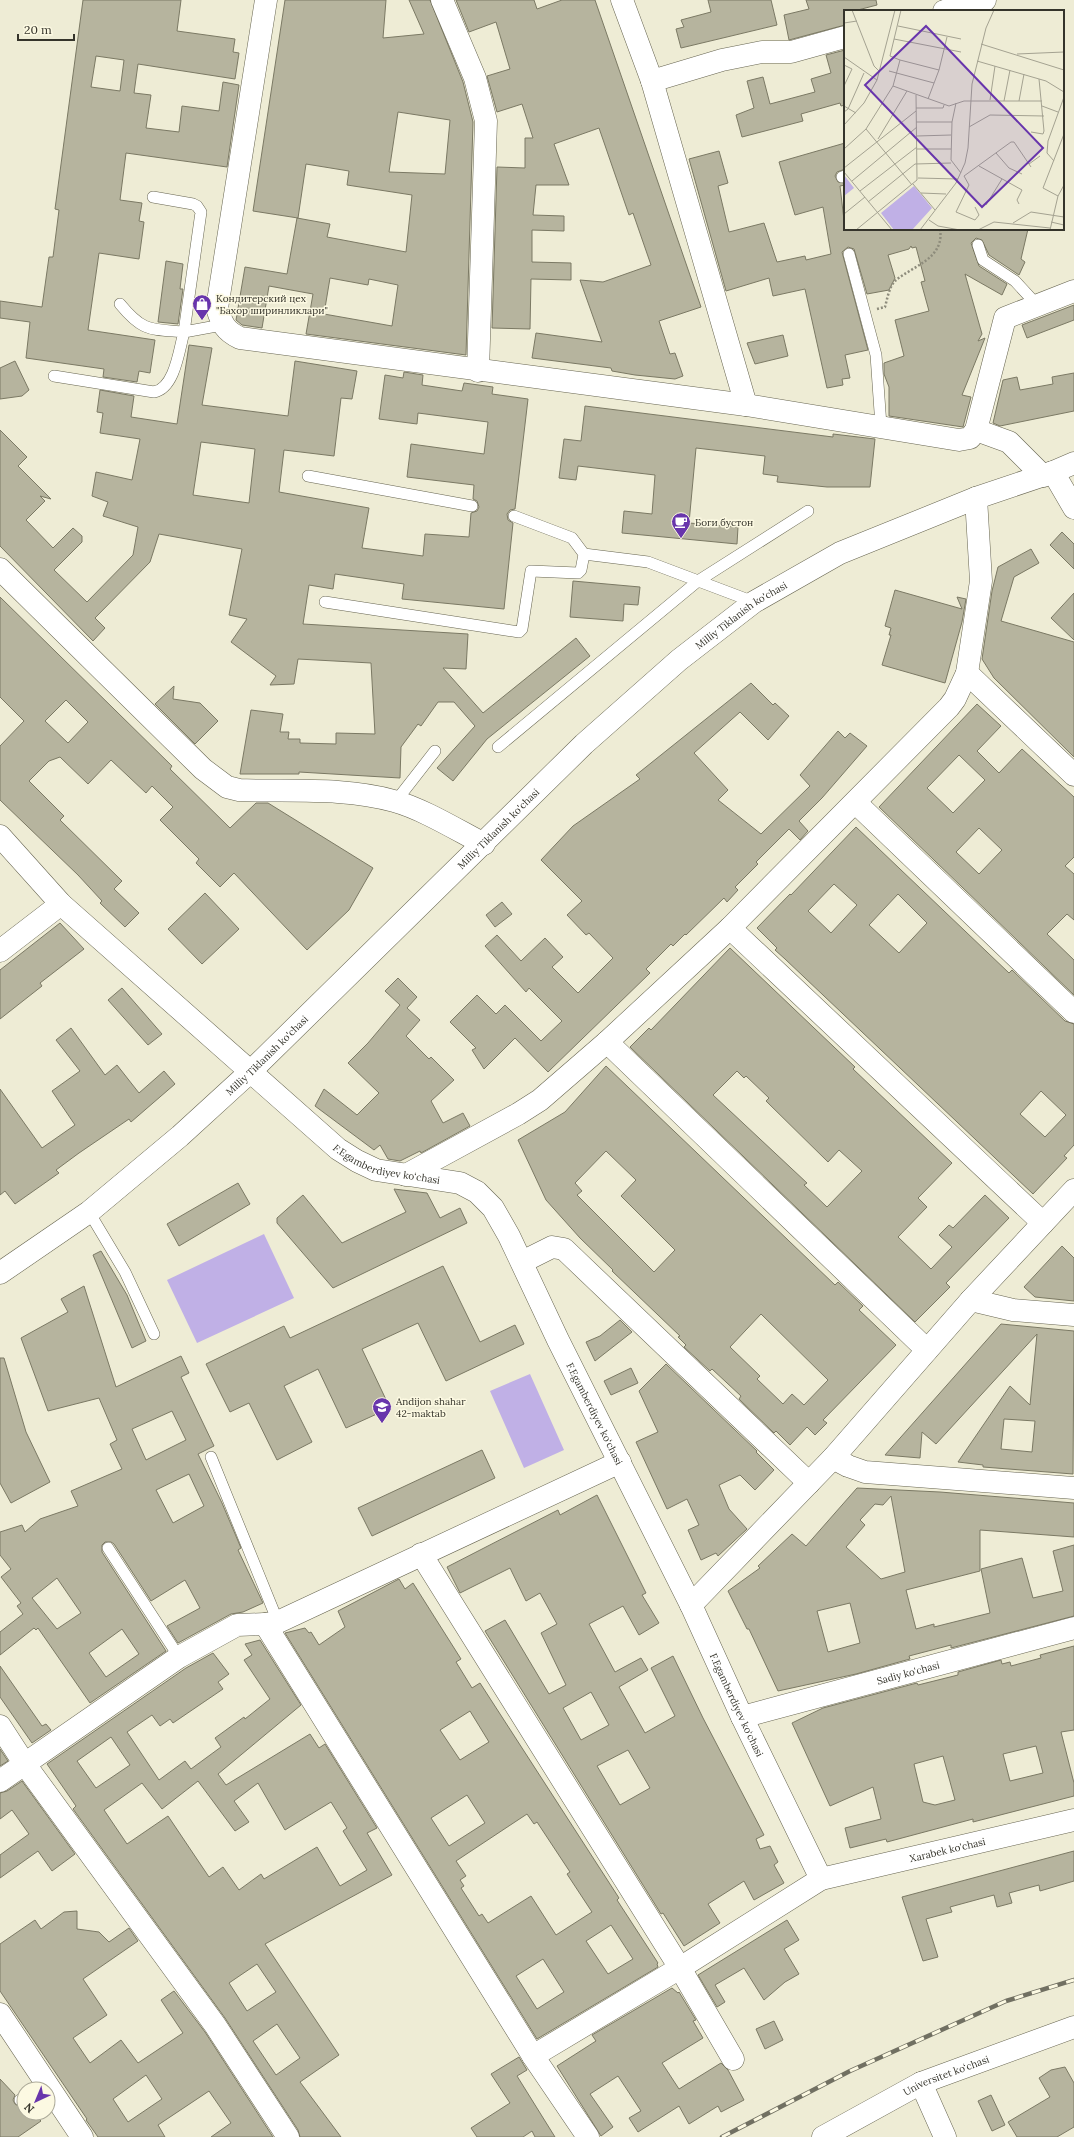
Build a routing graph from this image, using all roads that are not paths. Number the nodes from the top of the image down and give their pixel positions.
1 (266, 0) edge
2 (442, 0) edge
3 (622, 0) edge
4 (985, 0) edge
5 (955, 10) edge
6 (844, 37) edge
7 (652, 81) junction
8 (153, 197) dead end
9 (978, 245) dead end
10 (849, 254) dead end
11 (1074, 291) edge
12 (120, 304) dead end
13 (1038, 306) junction
14 (222, 325) junction
15 (184, 332) junction
16 (478, 371) junction
17 (54, 376) dead end
18 (746, 406) junction
19 (881, 426) junction
20 (976, 430) junction
21 (1074, 463) edge
22 (1057, 473) edge
23 (308, 476) dead end
24 (976, 498) junction
25 (472, 506) dead end
26 (1074, 508) edge
27 (808, 511) dead end
28 (514, 516) dead end
29 (584, 554) junction
30 (0, 569) edge
31 (698, 581) junction
32 (325, 602) dead end
33 (754, 602) junction
34 (967, 673) junction
35 (498, 747) dead end
36 (435, 751) dead end
37 (1074, 775) edge
38 (396, 801) junction
39 (856, 803) junction
40 (0, 836) edge
41 (484, 844) junction
42 (61, 904) junction
43 (730, 928) junction
44 (0, 951) edge
45 (1074, 1012) edge
46 (607, 1042) junction
47 (250, 1072) junction
48 (406, 1175) junction
49 (1074, 1190) edge
50 (89, 1212) junction
51 (1043, 1223) junction
52 (522, 1262) junction
53 (0, 1273) edge
54 (971, 1300) junction
55 (1074, 1315) edge
56 (154, 1334) dead end
57 (927, 1350) junction
58 (211, 1457) dead end
59 (833, 1458) junction
60 (620, 1462) junction
61 (808, 1483) junction
62 (1074, 1488) edge
63 (108, 1548) dead end
64 (422, 1554) junction
65 (691, 1605) junction
66 (271, 1623) junction
67 (1074, 1628) edge
68 (179, 1657) junction
69 (742, 1717) junction
70 (0, 1726) edge
71 (24, 1763) junction
72 (0, 1781) edge
73 (1074, 1820) edge
74 (821, 1878) junction
75 (680, 1968) junction
76 (0, 2014) edge
77 (1074, 2027) edge
78 (533, 2056) junction
79 (733, 2059) dead end
80 (38, 2081) edge
81 (921, 2083) junction
82 (56, 2105) edge
83 (82, 2137) edge
84 (288, 2137) edge
85 (588, 2137) edge
86 (823, 2137) edge
87 (945, 2137) edge

1 - 14 street
2 - 16 street
3 - 7 street
4 - 5 street
6 - 7 street
7 - 18 street
8 - 15 lane
9 - 13 lane
10 - 19 lane
11 - 13 street
12 - 15 lane
13 - 20 street
14 - 15 lane
14 - 16 street
15 - 17 lane
16 - 18 street
18 - 19 street
19 - 20 street
20 - 22 street
21 - 22 street, Milliy Tiklanish ko'chasi
22 - 24 street, Milliy Tiklanish ko'chasi
22 - 26 street
23 - 25 lane
24 - 33 street, Milliy Tiklanish ko'chasi
24 - 34 street
27 - 31 lane
28 - 29 lane
29 - 31 lane
29 - 32 lane
30 - 38 street
31 - 33 lane
31 - 35 lane
33 - 41 street, Milliy Tiklanish ko'chasi
34 - 37 street
34 - 39 street
36 - 38 lane
38 - 41 street
39 - 43 street
39 - 45 street
40 - 42 street, F.Egamberdiyev kо‘chasi
41 - 47 street, Milliy Tiklanish ko'chasi
42 - 44 street
42 - 47 street, F.Egamberdiyev kо‘chasi
43 - 46 street
43 - 51 street
46 - 48 street
46 - 57 street
47 - 48 street, F.Egamberdiyev kо‘chasi
47 - 50 street, Milliy Tiklanish ko'chasi
48 - 52 street, F.Egamberdiyev kо‘chasi
49 - 51 street
50 - 53 street, Milliy Tiklanish ko'chasi
50 - 56 lane
51 - 54 street
52 - 60 street, F.Egamberdiyev kо‘chasi
52 - 61 street
54 - 55 street
54 - 57 street
57 - 59 street
58 - 66 lane
59 - 61 street
59 - 62 street
60 - 64 street
60 - 65 street, F.Egamberdiyev kо‘chasi
61 - 65 street
63 - 68 lane
64 - 66 street
64 - 75 street
65 - 69 street, F.Egamberdiyev kо‘chasi
66 - 68 street
66 - 78 street
67 - 69 street, Sadiy ko'chasi
68 - 71 street
69 - 74 street, F.Egamberdiyev kо‘chasi
70 - 71 street
71 - 72 street
71 - 84 street
73 - 74 street, Xarabek ko'chasi
74 - 75 street, Xarabek ko'chasi
75 - 78 street, Xarabek ko'chasi
75 - 79 street
76 - 80 street
77 - 81 street, Universitet kо‘chasi
78 - 85 street
81 - 86 street, Universitet kо‘chasi
81 - 87 street
82 - 83 street

